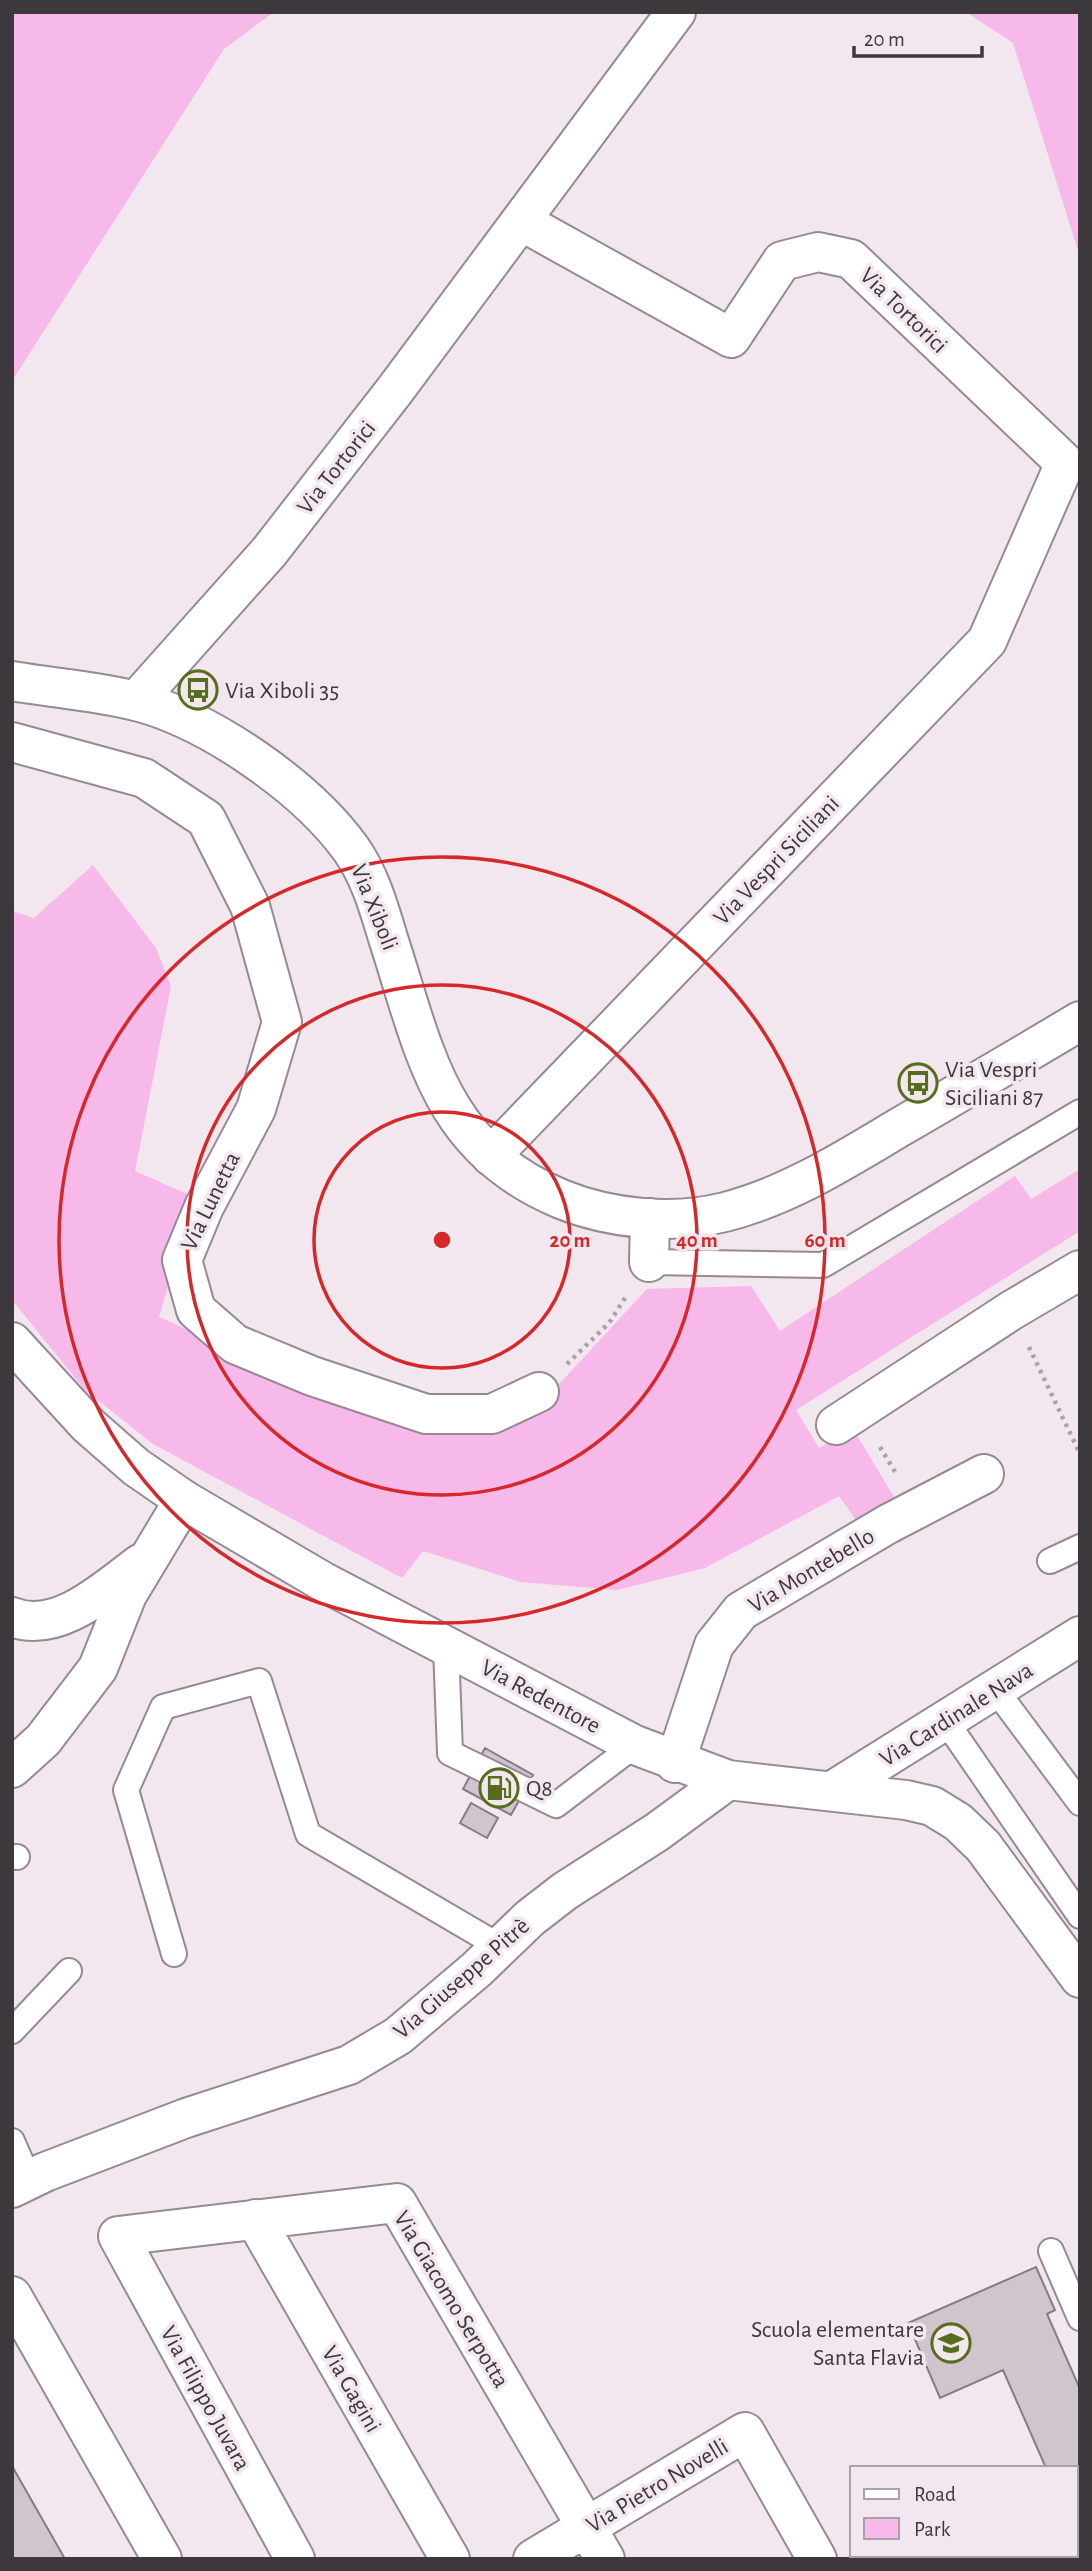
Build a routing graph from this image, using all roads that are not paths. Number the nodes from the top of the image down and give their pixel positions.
1 (676, 12) edge
2 (521, 221) junction
3 (1030, 544) joint
4 (12, 681) edge
5 (136, 701) junction
6 (12, 742) edge
7 (1080, 1021) edge
8 (1080, 1112) edge
9 (491, 1156) junction
10 (650, 1218) junction
11 (649, 1262) joint
12 (1080, 1270) edge
13 (12, 1342) edge
14 (539, 1392) road end
15 (847, 1418) road end
16 (984, 1474) dead end
17 (184, 1500) junction
18 (1080, 1547) edge
19 (144, 1561) junction
20 (1050, 1561) dead end
21 (12, 1617) edge
22 (1080, 1636) edge
23 (446, 1647) junction
24 (995, 1689) junction
25 (946, 1720) junction
26 (635, 1745) junction
27 (675, 1763) junction
28 (12, 1768) edge
29 (728, 1780) junction
30 (832, 1791) junction
31 (1080, 1803) edge
32 (1080, 1916) edge
33 (499, 1946) junction
34 (174, 1954) dead end
35 (69, 1971) dead end
36 (1080, 1978) edge
37 (12, 2031) edge
38 (12, 2141) edge
39 (21, 2184) edge
40 (255, 2219) junction
41 (118, 2236) joint
42 (1051, 2251) dead end
43 (12, 2295) edge
44 (1080, 2318) edge
45 (596, 2543) edge
46 (162, 2559) edge
47 (295, 2559) edge
48 (450, 2559) edge
49 (533, 2559) edge
50 (817, 2559) edge

1 - 2 street, Via Tortorici
2 - 3 street, Via Tortorici
2 - 5 street, Via Tortorici
3 - 9 street, Via Vespri Siciliani
4 - 5 street, Via Xiboli
5 - 9 street, Via Xiboli
6 - 14 street, Via Lunetta
7 - 10 street
8 - 11 lane
9 - 10 street, Via Xiboli
10 - 11 street
12 - 15 street
13 - 17 street, Via Redentore
16 - 27 street, Via Montebello
17 - 19 street
17 - 23 street, Via Redentore
18 - 20 lane
19 - 21 street
19 - 28 street
22 - 24 street, Via Cardinale Nava
23 - 26 street, Via Redentore
23 - 26 lane
24 - 25 street, Via Cardinale Nava
24 - 31 lane
25 - 30 street, Via Cardinale Nava
25 - 32 lane
26 - 27 street, Via Redentore
27 - 29 street, Via Redentore
29 - 30 street, Via Redentore
29 - 33 street, Via Giuseppe Pitrè
30 - 36 street, Via Redentore
33 - 34 lane
33 - 39 street, Via Giuseppe Pitrè
35 - 37 lane
38 - 39 lane
40 - 41 street, Via Giacomo Serpotta
40 - 45 street, Via Giacomo Serpotta
40 - 48 street, Via Gagini
41 - 47 street, Via Filippo Juvara
42 - 44 lane
43 - 46 street
45 - 49 street, Via Pietro Novelli
45 - 50 street, Via Pietro Novelli

